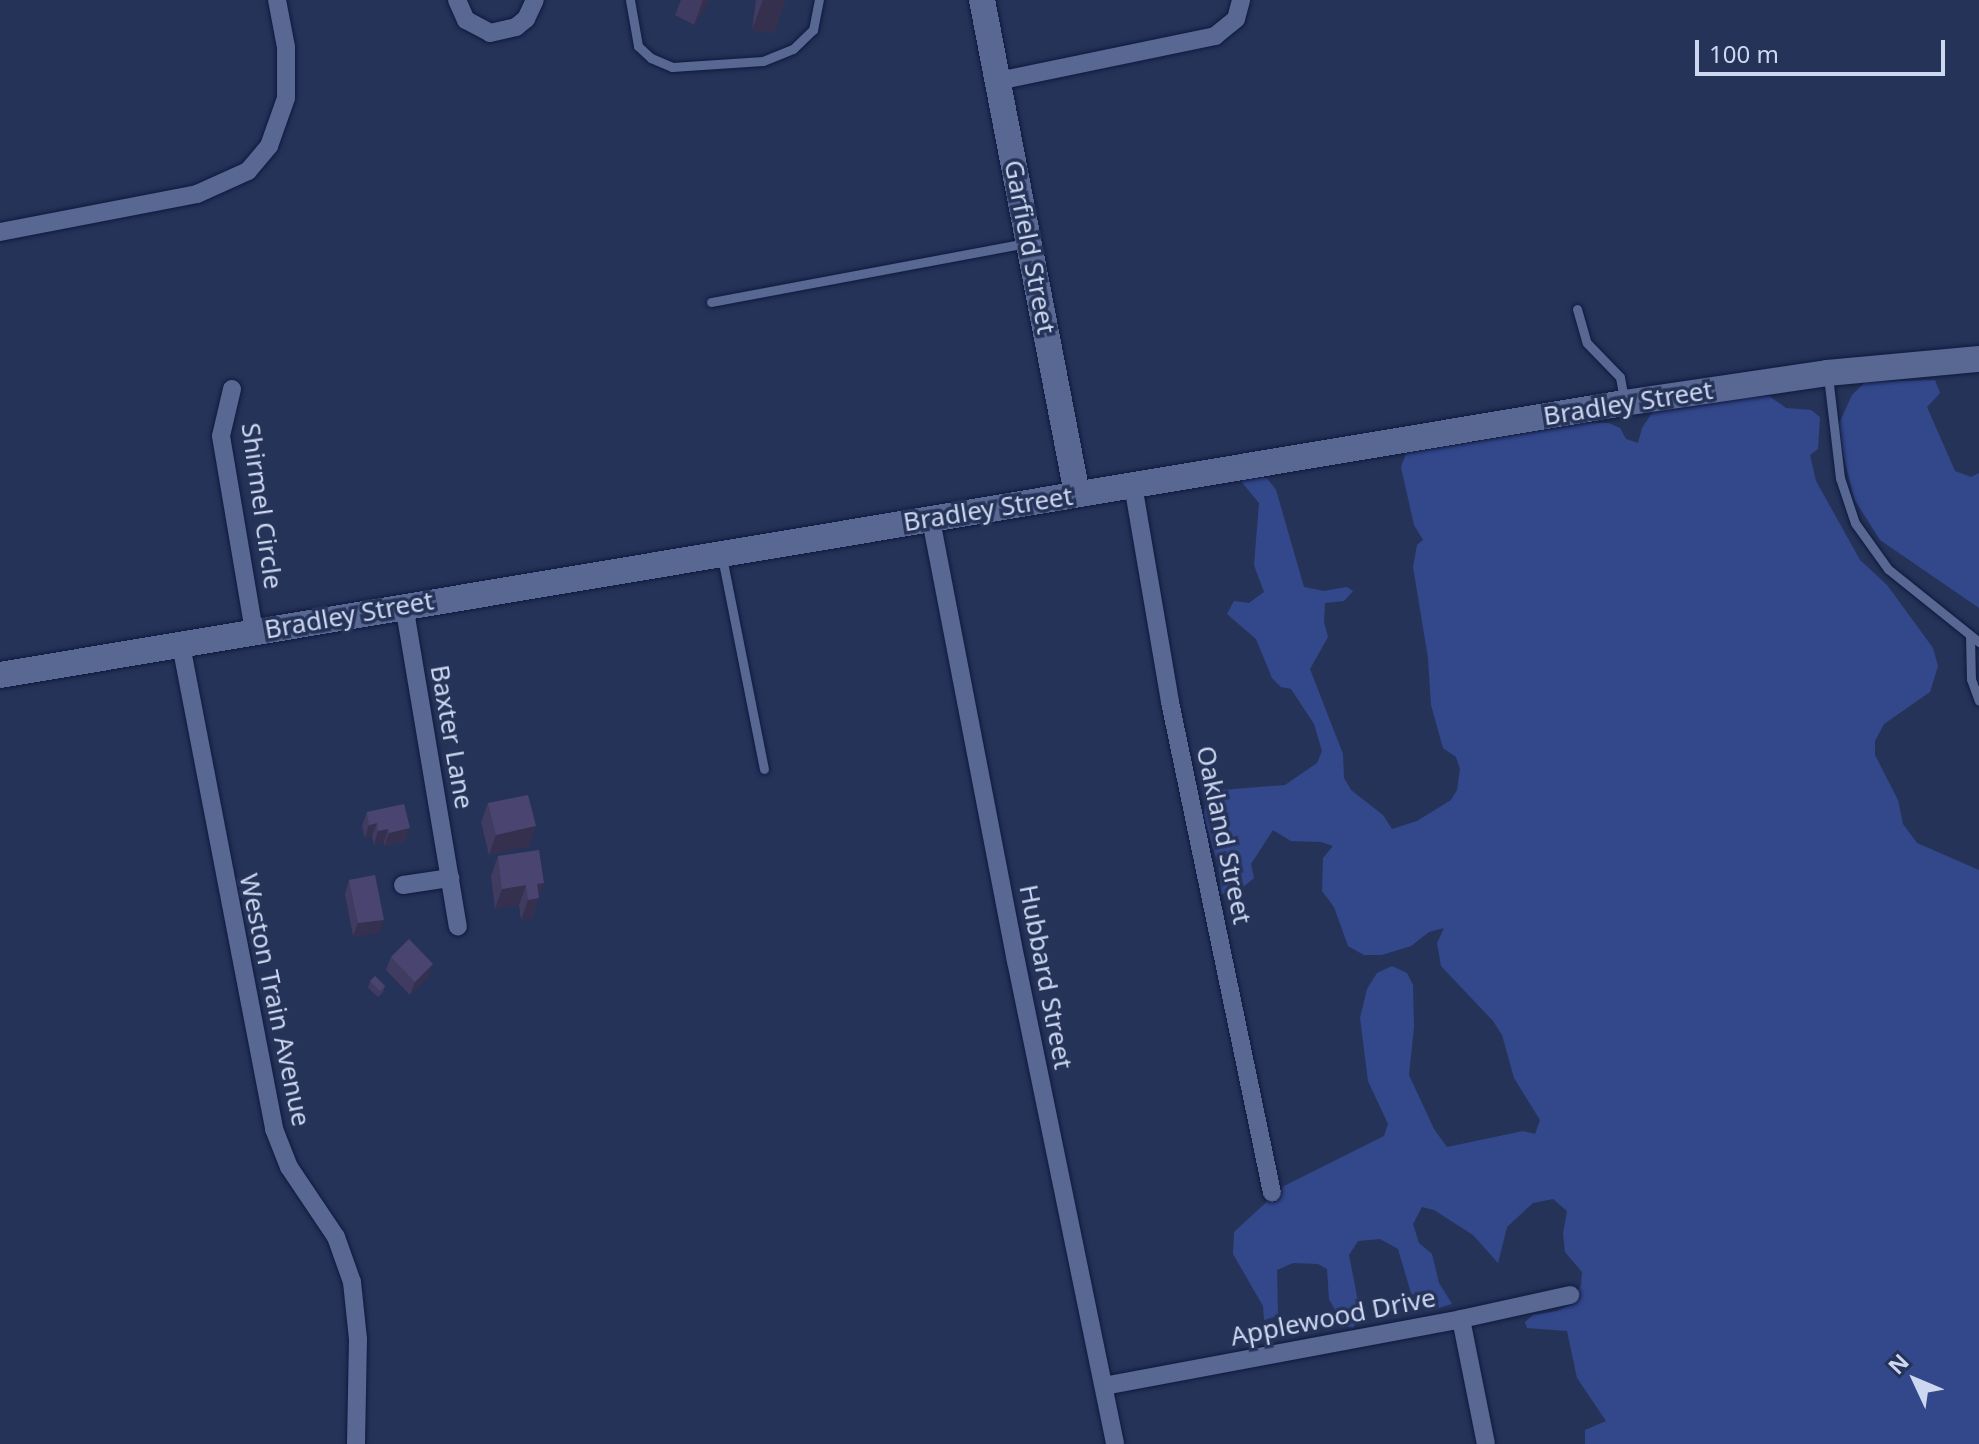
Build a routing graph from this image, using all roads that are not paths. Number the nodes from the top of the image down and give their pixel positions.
1 (277, 0) edge
2 (457, 0) edge
3 (535, 0) edge
4 (630, 0) edge
5 (819, 0) edge
6 (982, 0) edge
7 (1241, 0) edge
8 (998, 81) junction
9 (0, 232) edge
10 (1028, 242) junction
11 (711, 302) dead end
12 (1577, 309) dead end
13 (1979, 359) edge
14 (1827, 373) junction
15 (232, 389) dead end
16 (1624, 403) junction
17 (1133, 485) junction
18 (1077, 494) junction
19 (931, 520) junction
20 (721, 553) junction
21 (404, 605) junction
22 (254, 632) junction
23 (1975, 639) edge
24 (181, 645) junction
25 (0, 675) edge
26 (1979, 701) edge
27 (764, 769) dead end
28 (450, 878) junction
29 (403, 885) dead end
30 (458, 926) dead end
31 (1272, 1193) dead end
32 (1570, 1295) dead end
33 (1461, 1319) junction
34 (1104, 1386) junction
35 (356, 1444) edge
36 (1115, 1444) edge
37 (1486, 1444) edge

1 - 9 street
2 - 3 street
4 - 5 lane
6 - 8 main road, Garfield Street
7 - 8 street
8 - 10 main road, Garfield Street
10 - 11 lane
10 - 18 main road, Garfield Street
12 - 16 lane
13 - 14 main road, Bradley Street
14 - 16 main road, Bradley Street
14 - 23 lane
15 - 22 street, Shirmel Circle
16 - 17 main road, Bradley Street
17 - 18 main road, Bradley Street
17 - 31 street, Oakland Street
18 - 19 main road, Bradley Street
19 - 20 main road, Bradley Street
19 - 34 street, Hubbard Street
20 - 21 main road, Bradley Street
20 - 27 lane
21 - 22 main road, Bradley Street
21 - 28 street, Baxter Lane
22 - 24 main road, Bradley Street
23 - 26 lane
24 - 25 main road, Bradley Street
24 - 35 street, Weston Train Avenue
28 - 29 street
28 - 30 street, Baxter Lane
32 - 33 street, Applewood Drive
33 - 34 street, Applewood Drive
33 - 37 street
34 - 36 street, Hubbard Street

